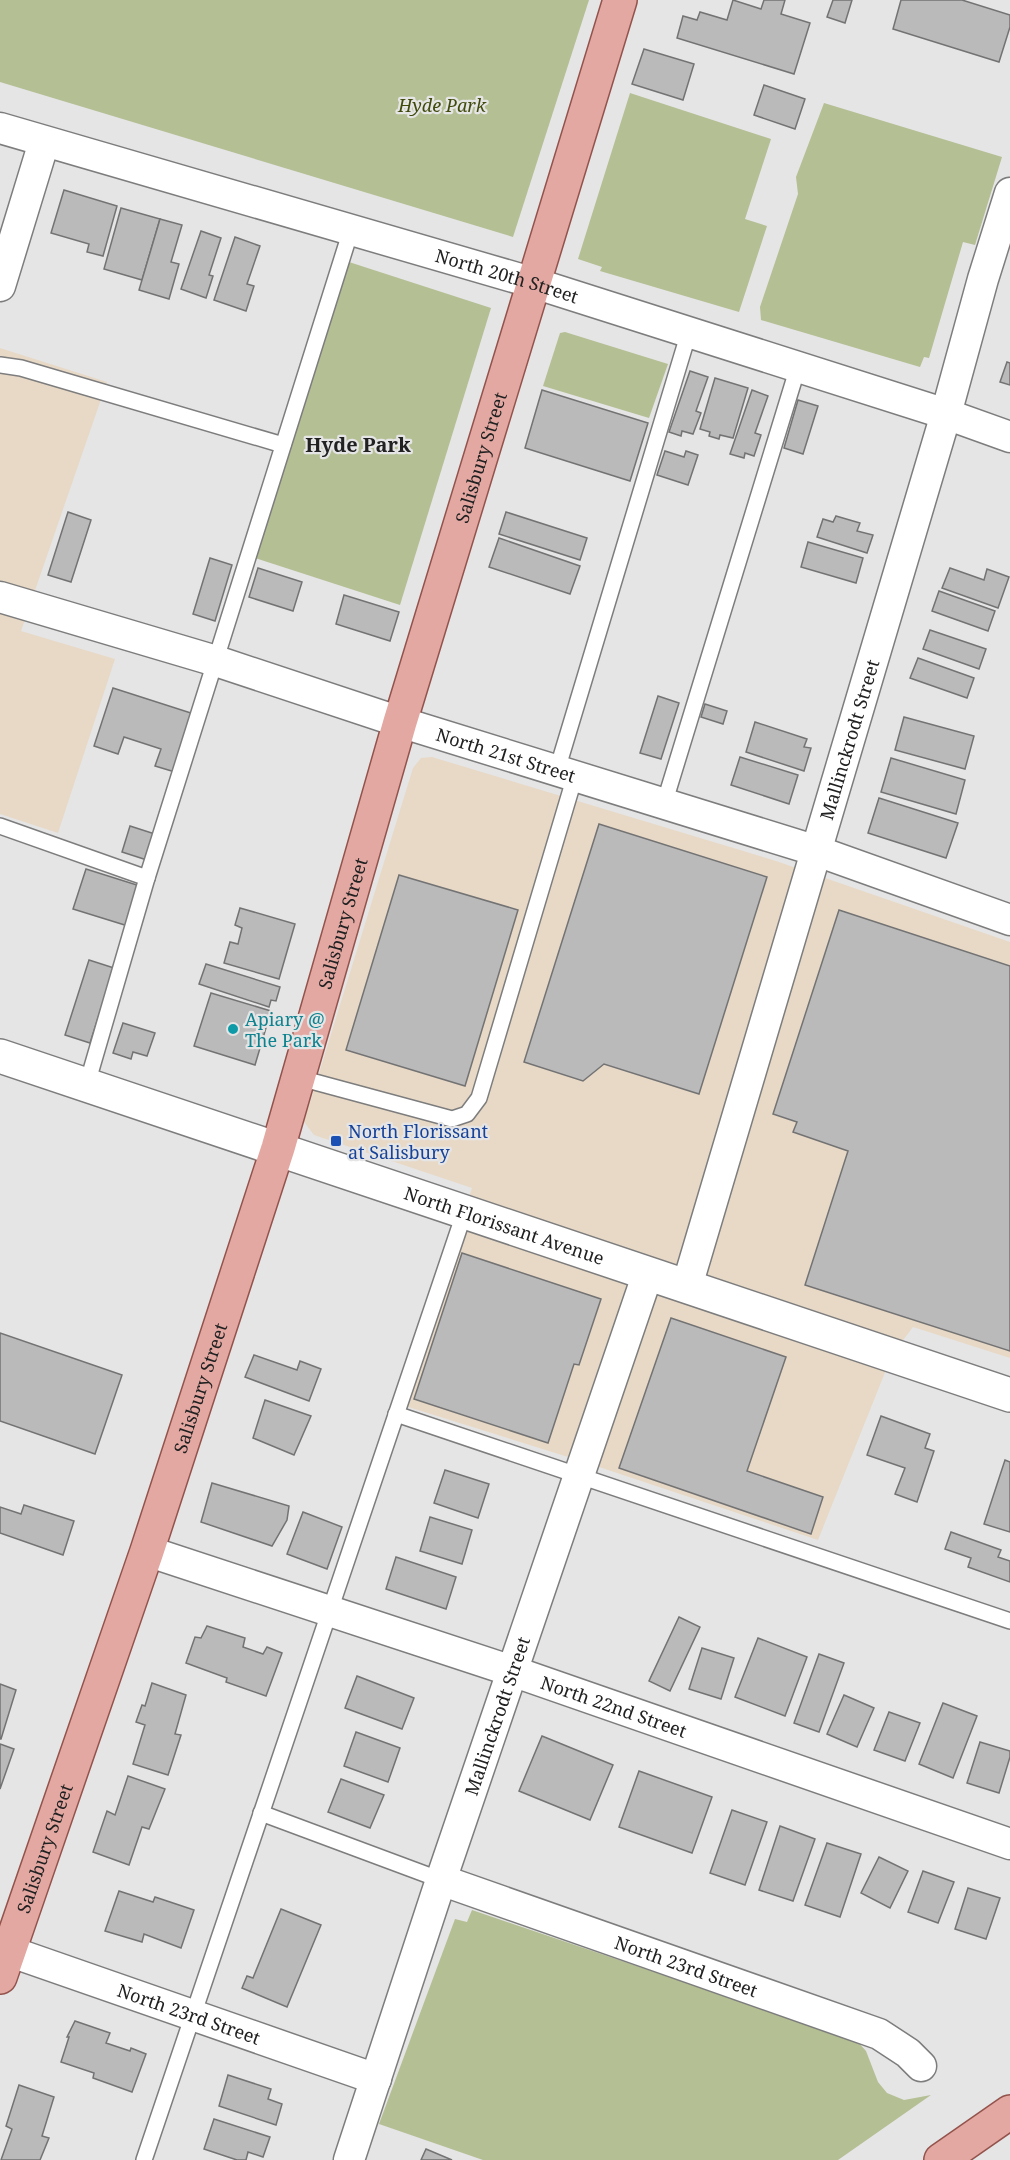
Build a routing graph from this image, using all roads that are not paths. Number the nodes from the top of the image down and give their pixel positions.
1 (620, 0) edge
2 (0, 128) edge
3 (44, 142) junction
4 (1010, 192) edge
5 (351, 230) junction
6 (534, 283) junction
7 (0, 286) edge
8 (689, 332) junction
9 (0, 365) edge
10 (798, 367) junction
11 (946, 414) junction
12 (1010, 437) edge
13 (284, 445) junction
14 (0, 597) edge
15 (216, 661) junction
16 (400, 722) junction
17 (566, 773) junction
18 (664, 804) junction
19 (0, 826) edge
20 (817, 851) junction
21 (147, 878) junction
22 (1010, 920) edge
23 (0, 1056) edge
24 (300, 1078) junction
25 (87, 1084) junction
26 (279, 1148) junction
27 (465, 1211) junction
28 (648, 1273) junction
29 (687, 1286) junction
30 (1010, 1395) edge
31 (396, 1414) junction
32 (579, 1476) junction
33 (147, 1551) junction
34 (328, 1611) junction
35 (1010, 1621) edge
36 (512, 1671) junction
37 (261, 1813) junction
38 (1010, 1844) edge
39 (441, 1880) junction
40 (3, 1959) edge
41 (194, 2016) junction
42 (921, 2066) dead end
43 (376, 2079) junction
44 (1010, 2112) edge
45 (144, 2160) edge
46 (349, 2160) edge
47 (941, 2160) edge

1 - 6 main road, Salisbury Street
2 - 3 street, North 20th Street
3 - 5 street, North 20th Street
3 - 7 street
4 - 11 street, Mallinckrodt Street
5 - 6 street, North 20th Street
5 - 13 lane
6 - 8 street, North 20th Street
6 - 16 main road, Salisbury Street
8 - 10 street, North 20th Street
8 - 17 lane
9 - 13 lane
10 - 11 street, North 20th Street
10 - 18 lane
11 - 12 street, North 20th Street
11 - 20 street, Mallinckrodt Street
13 - 15 lane
14 - 15 street, North 21st Street
15 - 16 street, North 21st Street
15 - 21 lane
16 - 17 street, North 21st Street
16 - 24 main road, Salisbury Street
17 - 18 street, North 21st Street
17 - 24 lane
18 - 20 street, North 21st Street
19 - 21 lane
20 - 22 street, North 21st Street
20 - 29 street, Mallinckrodt Street
21 - 25 lane
23 - 25 main road, North Florissant Avenue
24 - 26 main road, Salisbury Street
25 - 26 main road, North Florissant Avenue
26 - 27 main road, North Florissant Avenue
26 - 33 main road, Salisbury Street
27 - 28 main road, North Florissant Avenue
27 - 31 lane
28 - 29 main road, North Florissant Avenue
28 - 32 street, Mallinckrodt Street
29 - 30 main road, North Florissant Avenue
31 - 32 lane
31 - 34 lane
32 - 35 lane
32 - 36 street, Mallinckrodt Street
33 - 34 street, North 22nd Street
33 - 40 main road, Salisbury Street
34 - 36 street, North 22nd Street
34 - 37 lane
36 - 38 street, North 22nd Street
36 - 39 street, Mallinckrodt Street
37 - 39 lane
37 - 41 lane
39 - 42 street, North 23rd Street
39 - 43 street, Mallinckrodt Street
40 - 41 street, North 23rd Street
41 - 43 street, North 23rd Street
41 - 45 lane
43 - 46 street, Mallinckrodt Street
44 - 47 main road

